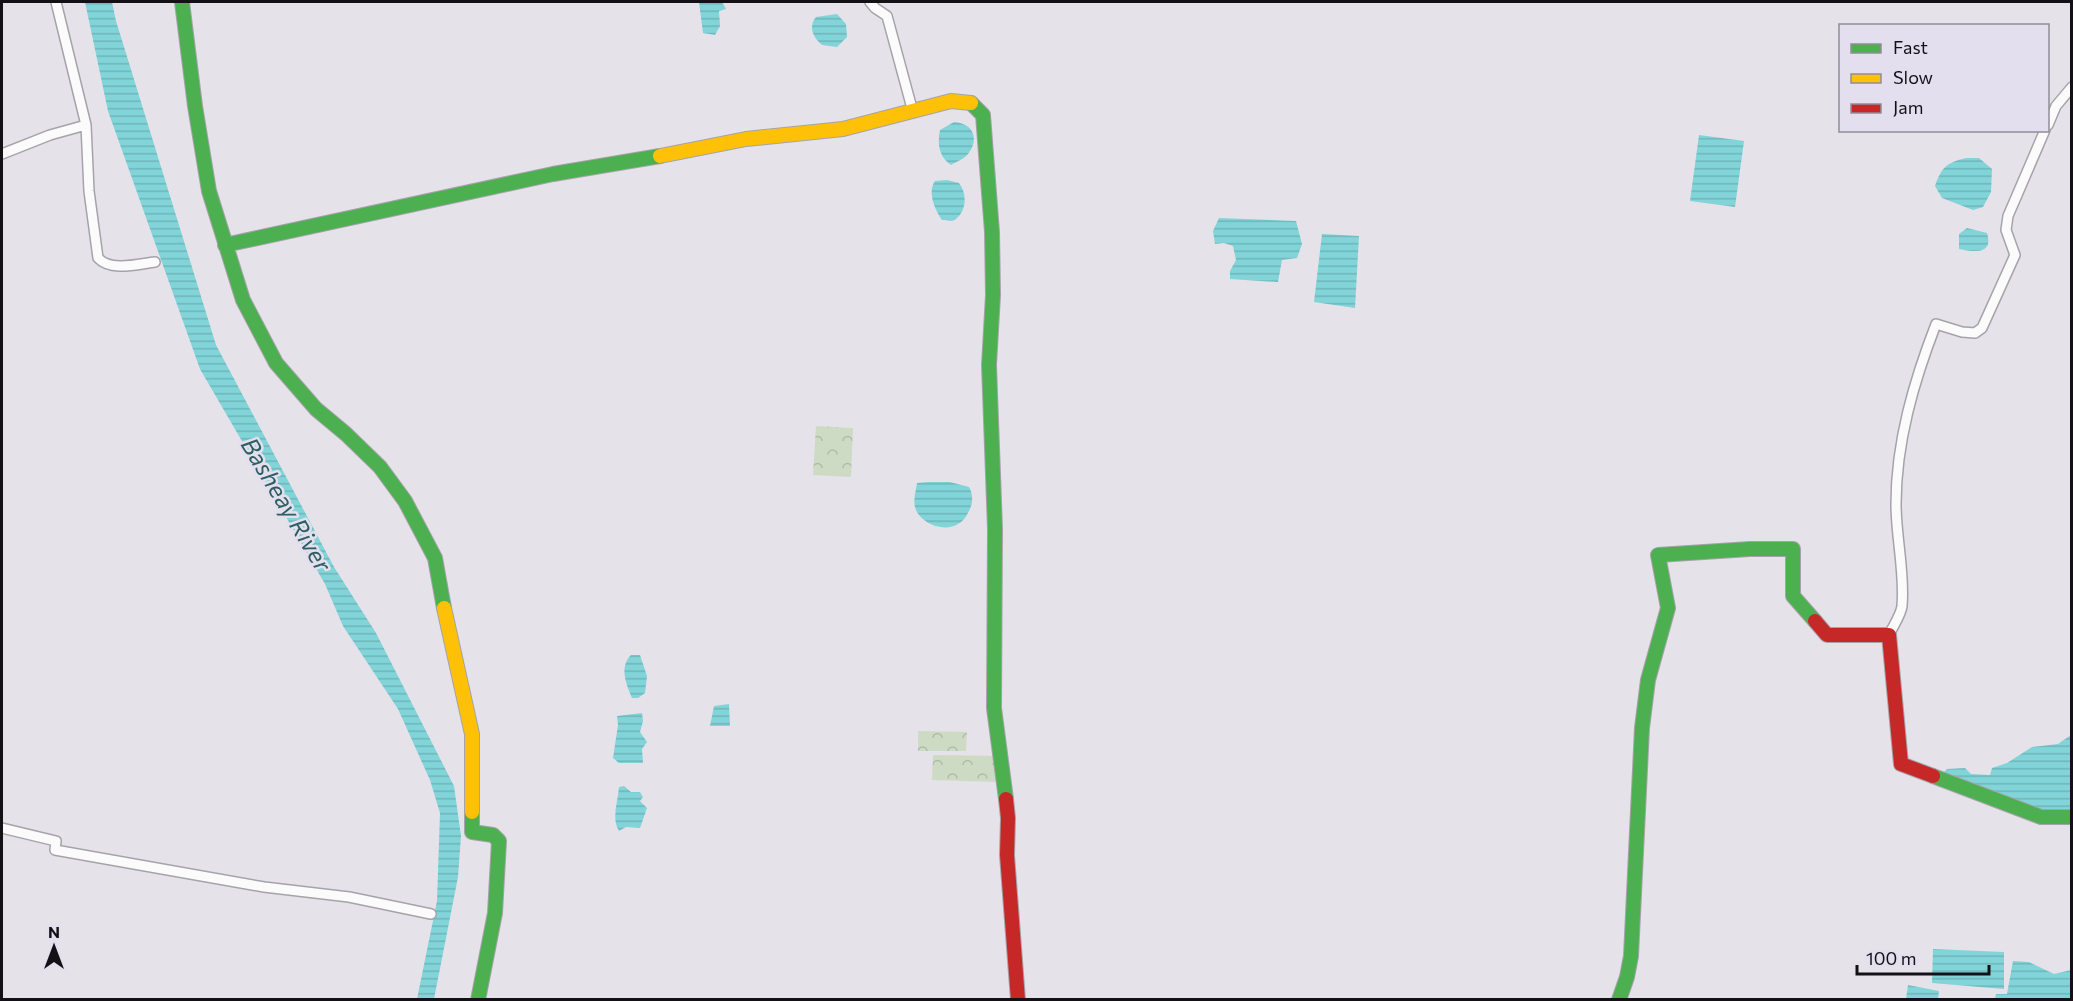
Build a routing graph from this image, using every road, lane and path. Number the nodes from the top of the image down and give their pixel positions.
1 (56, 2) edge
2 (182, 2) edge
3 (870, 2) edge
4 (2072, 87) edge
5 (913, 112) junction
6 (2049, 123) edge
7 (86, 125) junction
8 (2044, 132) edge
9 (2, 154) edge
10 (225, 245) junction
11 (154, 262) dead end
12 (1889, 635) junction
13 (2072, 818) edge
14 (2, 828) edge
15 (431, 914) dead end
16 (478, 999) edge
17 (1018, 999) edge
18 (1619, 999) edge

1 - 7 street
2 - 10 street
3 - 5 street
4 - 6 street
5 - 10 street
5 - 17 street
7 - 9 street
7 - 11 street
8 - 12 street
10 - 16 street
12 - 13 street
12 - 18 street
14 - 15 street

